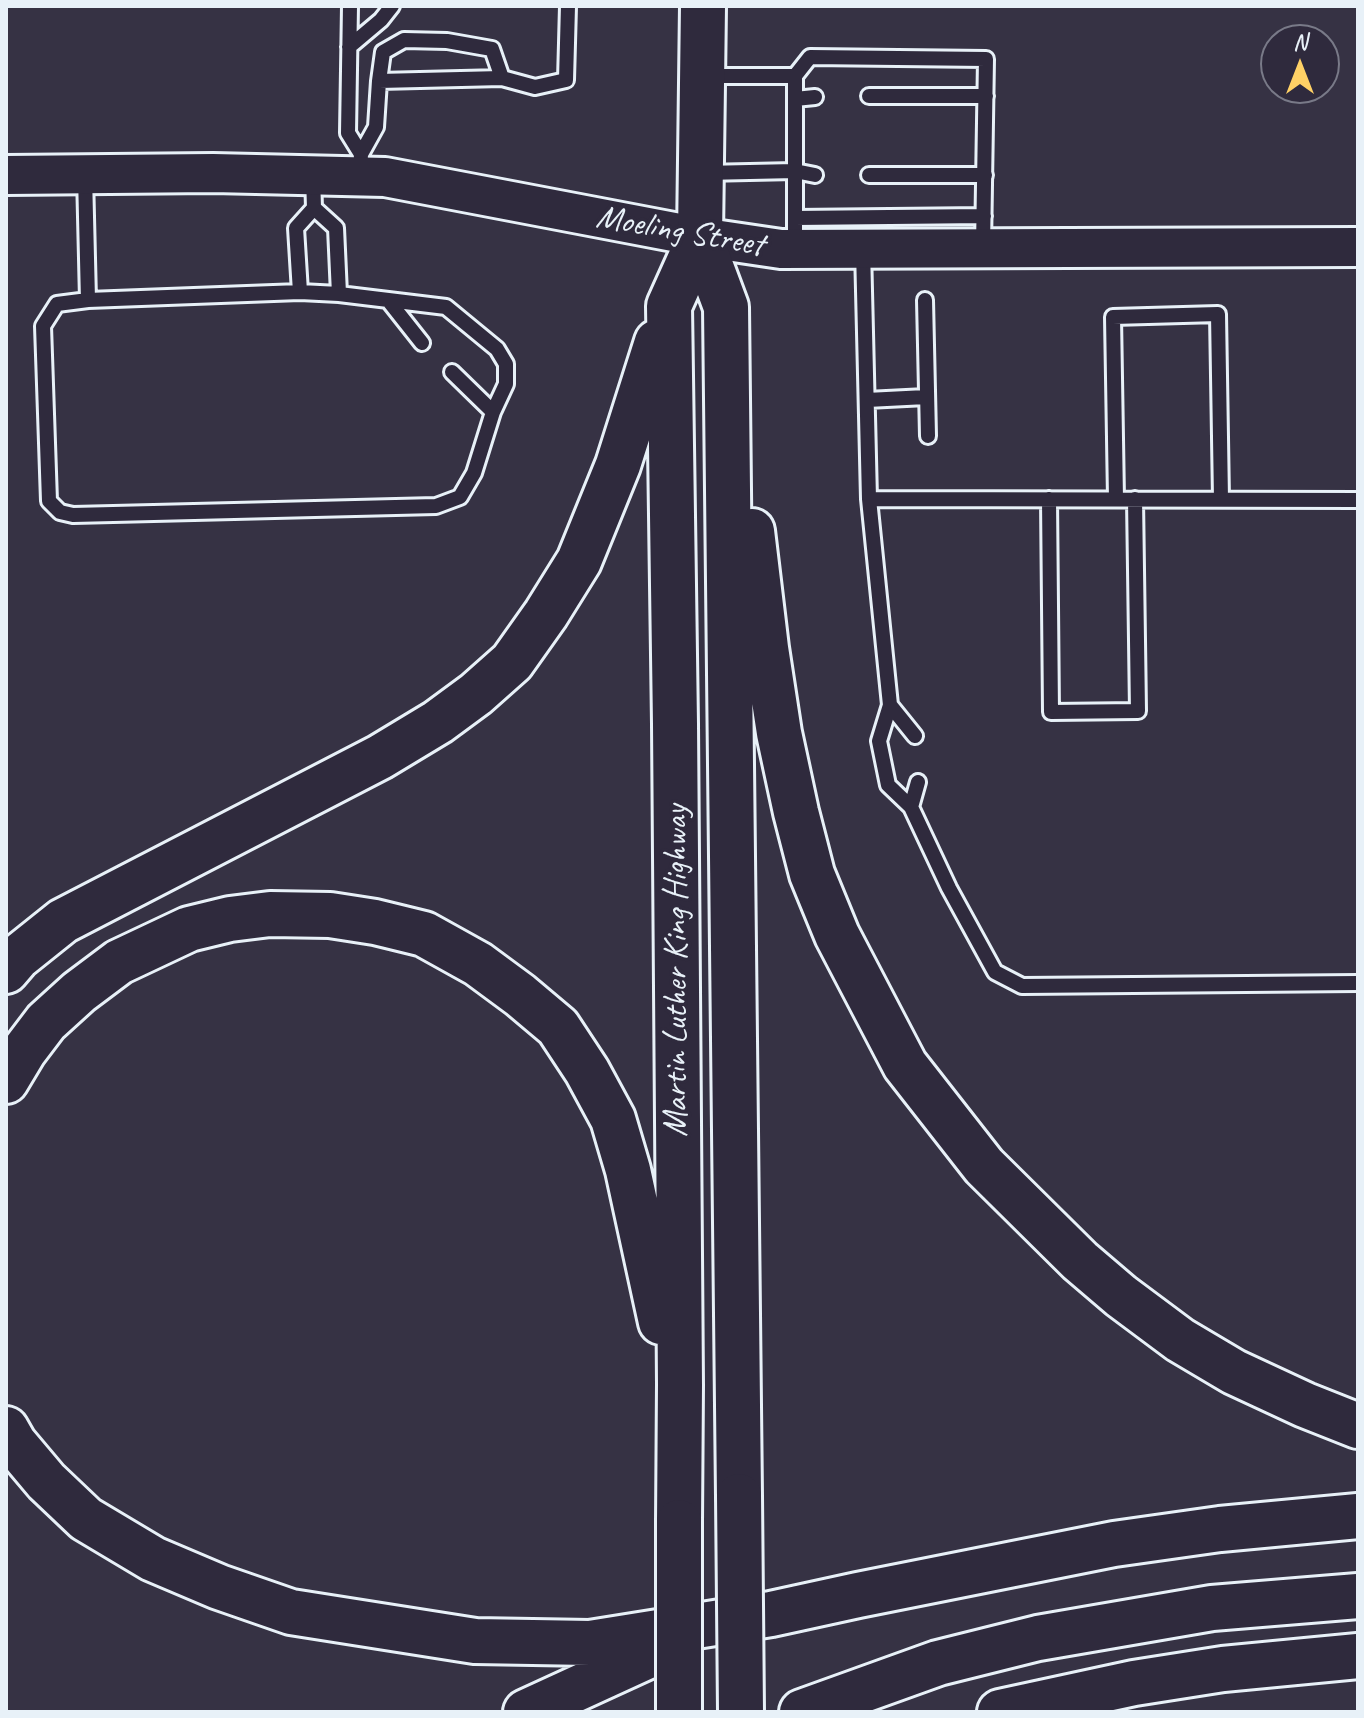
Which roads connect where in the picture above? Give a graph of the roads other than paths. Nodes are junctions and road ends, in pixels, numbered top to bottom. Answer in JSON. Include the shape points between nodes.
{"nodes":[{"id":1,"x":350,"y":6,"type":"edge"},
{"id":2,"x":392,"y":6,"type":"edge"},
{"id":3,"x":568,"y":6,"type":"edge"},
{"id":4,"x":703,"y":6,"type":"edge"},
{"id":5,"x":349,"y":47,"type":"junction"},
{"id":6,"x":702,"y":76,"type":"junction"},
{"id":7,"x":795,"y":76,"type":"junction"},
{"id":8,"x":502,"y":78,"type":"junction"},
{"id":9,"x":379,"y":81,"type":"junction"},
{"id":10,"x":869,"y":96,"type":"dead end"},
{"id":11,"x":986,"y":96,"type":"junction"},
{"id":12,"x":815,"y":97,"type":"dead end"},
{"id":13,"x":795,"y":99,"type":"junction"},
{"id":14,"x":361,"y":165,"type":"junction"},
{"id":15,"x":795,"y":171,"type":"junction"},
{"id":16,"x":701,"y":173,"type":"junction"},
{"id":17,"x":85,"y":174,"type":"junction"},
{"id":18,"x":6,"y":175,"type":"edge"},
{"id":19,"x":815,"y":175,"type":"dead end"},
{"id":20,"x":869,"y":175,"type":"dead end"},
{"id":21,"x":985,"y":175,"type":"junction"},
{"id":22,"x":314,"y":191,"type":"junction"},
{"id":23,"x":984,"y":232,"type":"junction"},
{"id":24,"x":795,"y":233,"type":"junction"},
{"id":25,"x":700,"y":237,"type":"junction"},
{"id":26,"x":1358,"y":247,"type":"edge"},
{"id":27,"x":863,"y":249,"type":"junction"},
{"id":28,"x":300,"y":292,"type":"junction"},
{"id":29,"x":339,"y":294,"type":"junction"},
{"id":30,"x":88,"y":300,"type":"junction"},
{"id":31,"x":388,"y":300,"type":"junction"},
{"id":32,"x":925,"y":300,"type":"dead end"},
{"id":33,"x":669,"y":306,"type":"junction"},
{"id":34,"x":726,"y":307,"type":"junction"},
{"id":35,"x":422,"y":343,"type":"dead end"},
{"id":36,"x":452,"y":372,"type":"dead end"},
{"id":37,"x":926,"y":397,"type":"junction"},
{"id":38,"x":867,"y":400,"type":"junction"},
{"id":39,"x":493,"y":412,"type":"junction"},
{"id":40,"x":928,"y":436,"type":"dead end"},
{"id":41,"x":869,"y":499,"type":"junction"},
{"id":42,"x":1049,"y":499,"type":"junction"},
{"id":43,"x":1116,"y":499,"type":"junction"},
{"id":44,"x":1135,"y":499,"type":"junction"},
{"id":45,"x":1221,"y":499,"type":"junction"},
{"id":46,"x":1358,"y":500,"type":"edge"},
{"id":47,"x":890,"y":705,"type":"junction"},
{"id":48,"x":915,"y":736,"type":"dead end"},
{"id":49,"x":918,"y":782,"type":"dead end"},
{"id":50,"x":911,"y":807,"type":"junction"},
{"id":51,"x":6,"y":971,"type":"edge"},
{"id":52,"x":1358,"y":983,"type":"edge"},
{"id":53,"x":6,"y":1081,"type":"edge"},
{"id":54,"x":680,"y":1415,"type":"junction"},
{"id":55,"x":1358,"y":1426,"type":"edge"},
{"id":56,"x":6,"y":1429,"type":"edge"},
{"id":57,"x":1358,"y":1516,"type":"edge"},
{"id":58,"x":1358,"y":1596,"type":"edge"},
{"id":59,"x":771,"y":1614,"type":"junction"},
{"id":60,"x":1358,"y":1656,"type":"edge"},
{"id":61,"x":526,"y":1712,"type":"edge"},
{"id":62,"x":679,"y":1712,"type":"edge"},
{"id":63,"x":741,"y":1712,"type":"edge"},
{"id":64,"x":802,"y":1712,"type":"edge"},
{"id":65,"x":1000,"y":1712,"type":"edge"}],
"edges":[{"from":1,"to":5,"type":"lane"},
{"from":2,"to":5,"type":"lane"},
{"from":3,"to":8,"type":"lane","via":[[566,80],[535,87]]},
{"from":4,"to":6,"type":"highway","name":"Martin Luther King Highway"},
{"from":5,"to":14,"type":"lane","via":[[348,133]]},
{"from":6,"to":7,"type":"lane"},
{"from":6,"to":16,"type":"highway","name":"Martin Luther King Highway"},
{"from":7,"to":11,"type":"lane","via":[[810,57],[986,59]]},
{"from":7,"to":13,"type":"lane"},
{"from":8,"to":9,"type":"lane"},
{"from":8,"to":9,"type":"lane","via":[[492,49],[404,40],[383,52]]},
{"from":9,"to":14,"type":"lane","via":[[376,127]]},
{"from":10,"to":11,"type":"lane"},
{"from":11,"to":21,"type":"lane"},
{"from":12,"to":13,"type":"lane"},
{"from":13,"to":15,"type":"lane"},
{"from":14,"to":22,"type":"street","name":"Moeling Street"},
{"from":14,"to":25,"type":"street","name":"Moeling Street","via":[[385,177]]},
{"from":15,"to":16,"type":"lane"},
{"from":15,"to":19,"type":"lane"},
{"from":15,"to":24,"type":"lane"},
{"from":16,"to":25,"type":"highway","name":"Martin Luther King Highway"},
{"from":17,"to":18,"type":"street","name":"Moeling Street"},
{"from":17,"to":22,"type":"street","name":"Moeling Street","via":[[213,173]]},
{"from":17,"to":30,"type":"lane"},
{"from":20,"to":21,"type":"lane"},
{"from":21,"to":23,"type":"lane"},
{"from":22,"to":28,"type":"lane","via":[[296,228]]},
{"from":22,"to":29,"type":"lane","via":[[336,228]]},
{"from":23,"to":24,"type":"lane"},
{"from":23,"to":26,"type":"street","name":"Moeling Street"},
{"from":23,"to":27,"type":"street","name":"Moeling Street"},
{"from":24,"to":25,"type":"street","name":"Moeling Street","via":[[781,249]]},
{"from":24,"to":27,"type":"street","name":"Moeling Street"},
{"from":25,"to":33,"type":"highway","name":"Martin Luther King Highway"},
{"from":25,"to":34,"type":"highway","name":"Martin Luther King Highway"},
{"from":27,"to":38,"type":"lane"},
{"from":28,"to":29,"type":"lane"},
{"from":28,"to":30,"type":"lane"},
{"from":29,"to":31,"type":"lane"},
{"from":30,"to":39,"type":"lane","via":[[57,304],[43,326],[49,501],[60,512],[436,506],[460,497],[474,473]]},
{"from":31,"to":35,"type":"lane"},
{"from":31,"to":39,"type":"lane","via":[[446,307],[497,349],[506,364],[506,384]]},
{"from":32,"to":37,"type":"lane"},
{"from":33,"to":51,"type":"highway","via":[[618,465],[579,561],[512,662],[438,722],[380,757],[63,921]]},
{"from":33,"to":54,"type":"highway","name":"Martin Luther King Highway"},
{"from":34,"to":55,"type":"highway","via":[[766,648],[796,812],[812,874],[837,935],[905,1065],[984,1166],[1121,1296],[1234,1372]]},
{"from":34,"to":63,"type":"highway","name":"Martin Luther King Highway","bridge":true},
{"from":36,"to":39,"type":"lane"},
{"from":37,"to":38,"type":"lane"},
{"from":37,"to":40,"type":"lane"},
{"from":38,"to":41,"type":"lane"},
{"from":41,"to":42,"type":"lane"},
{"from":41,"to":47,"type":"lane"},
{"from":42,"to":43,"type":"lane"},
{"from":42,"to":44,"type":"lane","via":[[1051,712],[1066,712],[1138,711]]},
{"from":43,"to":44,"type":"lane"},
{"from":43,"to":45,"type":"lane","via":[[1113,317],[1218,314]]},
{"from":44,"to":45,"type":"lane"},
{"from":45,"to":46,"type":"lane"},
{"from":47,"to":48,"type":"lane"},
{"from":47,"to":50,"type":"lane","via":[[879,741],[888,785]]},
{"from":49,"to":50,"type":"lane"},
{"from":50,"to":52,"type":"lane","via":[[995,972],[1022,986]]},
{"from":53,"to":54,"type":"highway","via":[[46,1022],[79,992],[119,962],[189,929],[270,914],[330,915],[424,934],[478,964],[558,1027],[613,1119]]},
{"from":54,"to":62,"type":"highway","name":"Martin Luther King Highway","bridge":true},
{"from":56,"to":59,"type":"highway","via":[[86,1519],[153,1559],[291,1612],[475,1641],[590,1643]]},
{"from":57,"to":59,"type":"highway","via":[[1114,1544]]},
{"from":58,"to":64,"type":"highway","via":[[1212,1608],[1038,1638],[938,1663]]},
{"from":59,"to":61,"type":"highway","via":[[648,1656]]},
{"from":60,"to":65,"type":"highway","via":[[1223,1669]]}]}
